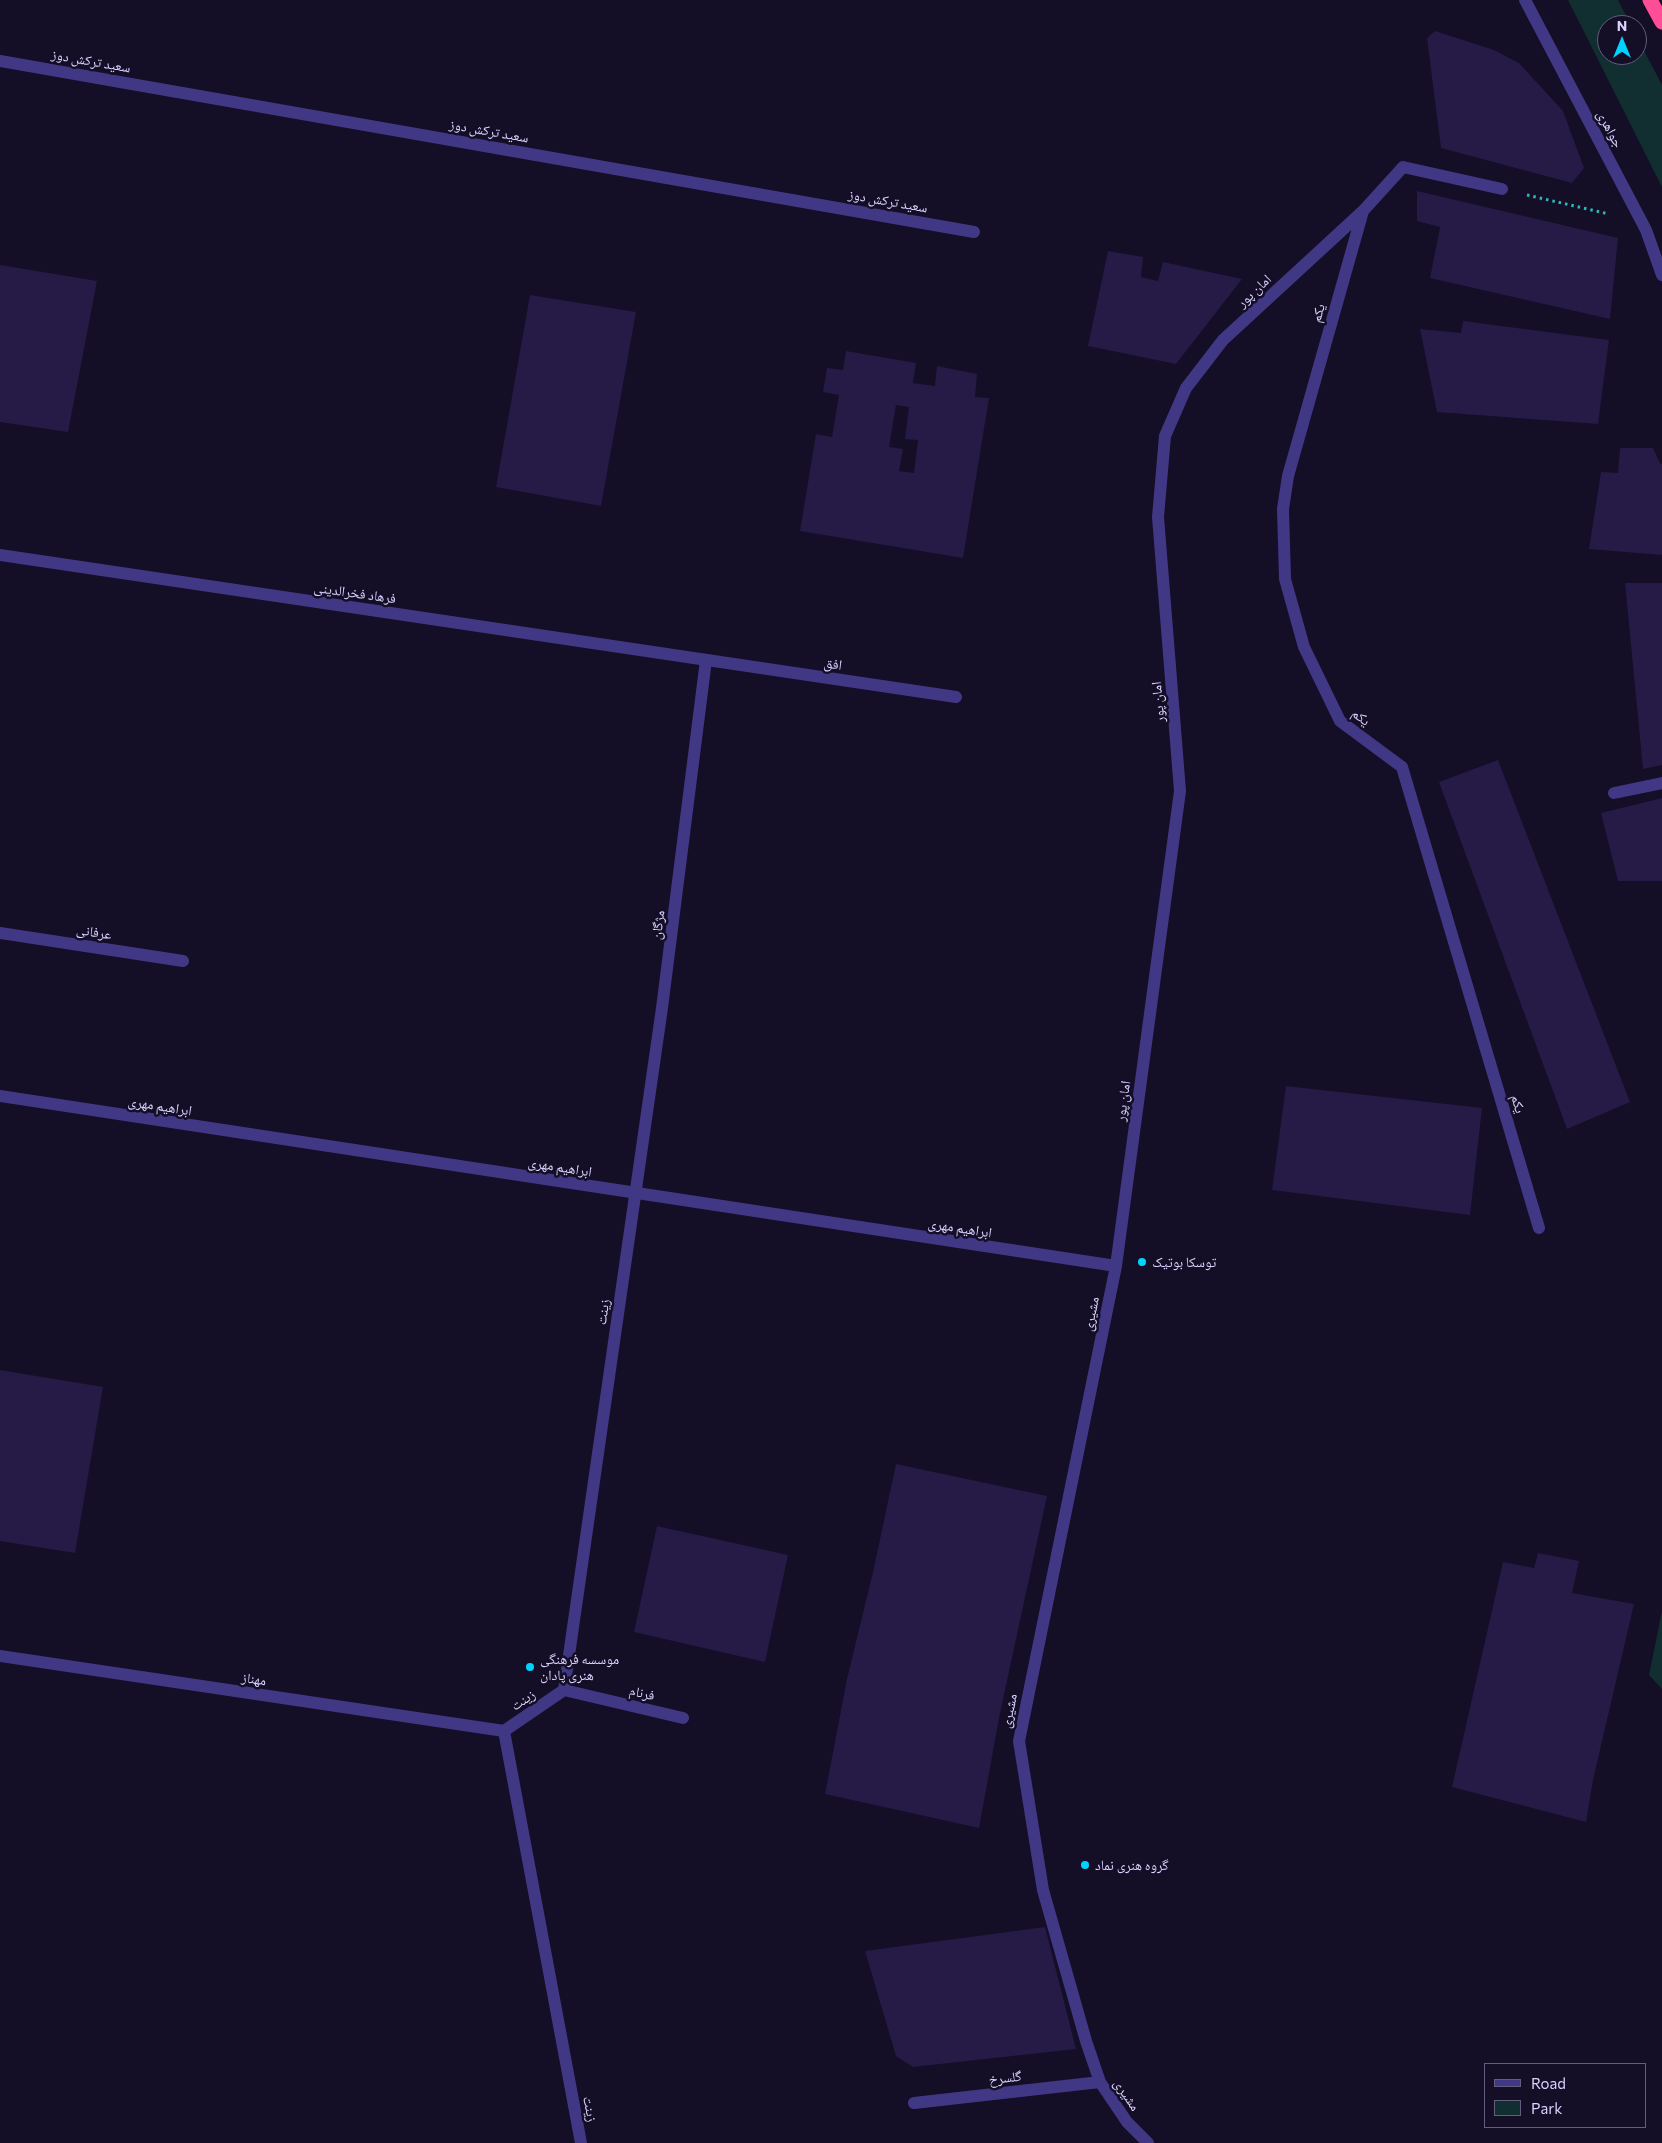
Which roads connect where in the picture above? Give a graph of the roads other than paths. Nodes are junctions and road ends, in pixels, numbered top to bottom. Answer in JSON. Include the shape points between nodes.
{"nodes":[{"id":1,"x":1525,"y":0,"type":"edge"},
{"id":2,"x":1650,"y":0,"type":"edge"},
{"id":3,"x":1662,"y":22,"type":"edge"},
{"id":4,"x":0,"y":61,"type":"edge"},
{"id":5,"x":1502,"y":189,"type":"road end"},
{"id":6,"x":1363,"y":211,"type":"junction"},
{"id":7,"x":974,"y":232,"type":"dead end"},
{"id":8,"x":1662,"y":275,"type":"edge"},
{"id":9,"x":0,"y":556,"type":"edge"},
{"id":10,"x":706,"y":660,"type":"junction"},
{"id":11,"x":956,"y":697,"type":"dead end"},
{"id":12,"x":1662,"y":783,"type":"edge"},
{"id":13,"x":1614,"y":793,"type":"dead end"},
{"id":14,"x":0,"y":933,"type":"edge"},
{"id":15,"x":183,"y":961,"type":"dead end"},
{"id":16,"x":0,"y":1096,"type":"edge"},
{"id":17,"x":635,"y":1193,"type":"junction"},
{"id":18,"x":1538,"y":1228,"type":"dead end"},
{"id":19,"x":1116,"y":1266,"type":"junction"},
{"id":20,"x":0,"y":1656,"type":"edge"},
{"id":21,"x":564,"y":1690,"type":"junction"},
{"id":22,"x":683,"y":1718,"type":"dead end"},
{"id":23,"x":504,"y":1731,"type":"junction"},
{"id":24,"x":1100,"y":2082,"type":"junction"},
{"id":25,"x":914,"y":2104,"type":"dead end"},
{"id":26,"x":581,"y":2143,"type":"edge"},
{"id":27,"x":1148,"y":2143,"type":"edge"}],
"edges":[{"from":1,"to":8,"type":"street","name":"جواهری","via":[[1642,221]]},
{"from":2,"to":3,"type":"highway"},
{"from":4,"to":7,"type":"street","name":"سعید ترکش دوز"},
{"from":5,"to":6,"type":"street","name":"امان پور","via":[[1404,167]]},
{"from":6,"to":18,"type":"street","name":"یکم","via":[[1288,476],[1283,509],[1285,579],[1304,647],[1340,721],[1402,767]]},
{"from":6,"to":19,"type":"street","name":"امان پور","via":[[1223,340],[1186,388],[1165,436],[1158,517],[1180,790]]},
{"from":9,"to":10,"type":"street","name":"فرهاد فخرالدینی"},
{"from":10,"to":11,"type":"street","name":"افق"},
{"from":10,"to":17,"type":"street","name":"مژگان"},
{"from":12,"to":13,"type":"street"},
{"from":14,"to":15,"type":"street","name":"عرفانی"},
{"from":16,"to":17,"type":"street","name":"ابراهیم مهری"},
{"from":17,"to":19,"type":"street","name":"ابراهیم مهری"},
{"from":17,"to":21,"type":"street","name":"زینت"},
{"from":19,"to":24,"type":"street","name":"مشیری","via":[[1019,1740],[1043,1890]]},
{"from":20,"to":23,"type":"street","name":"مهناز"},
{"from":21,"to":22,"type":"street","name":"فرنام"},
{"from":21,"to":23,"type":"street","name":"زینت"},
{"from":23,"to":26,"type":"street","name":"زینت"},
{"from":24,"to":25,"type":"street","name":"گلسرخ"},
{"from":24,"to":27,"type":"street","name":"مشیری","via":[[1127,2122]]}]}
